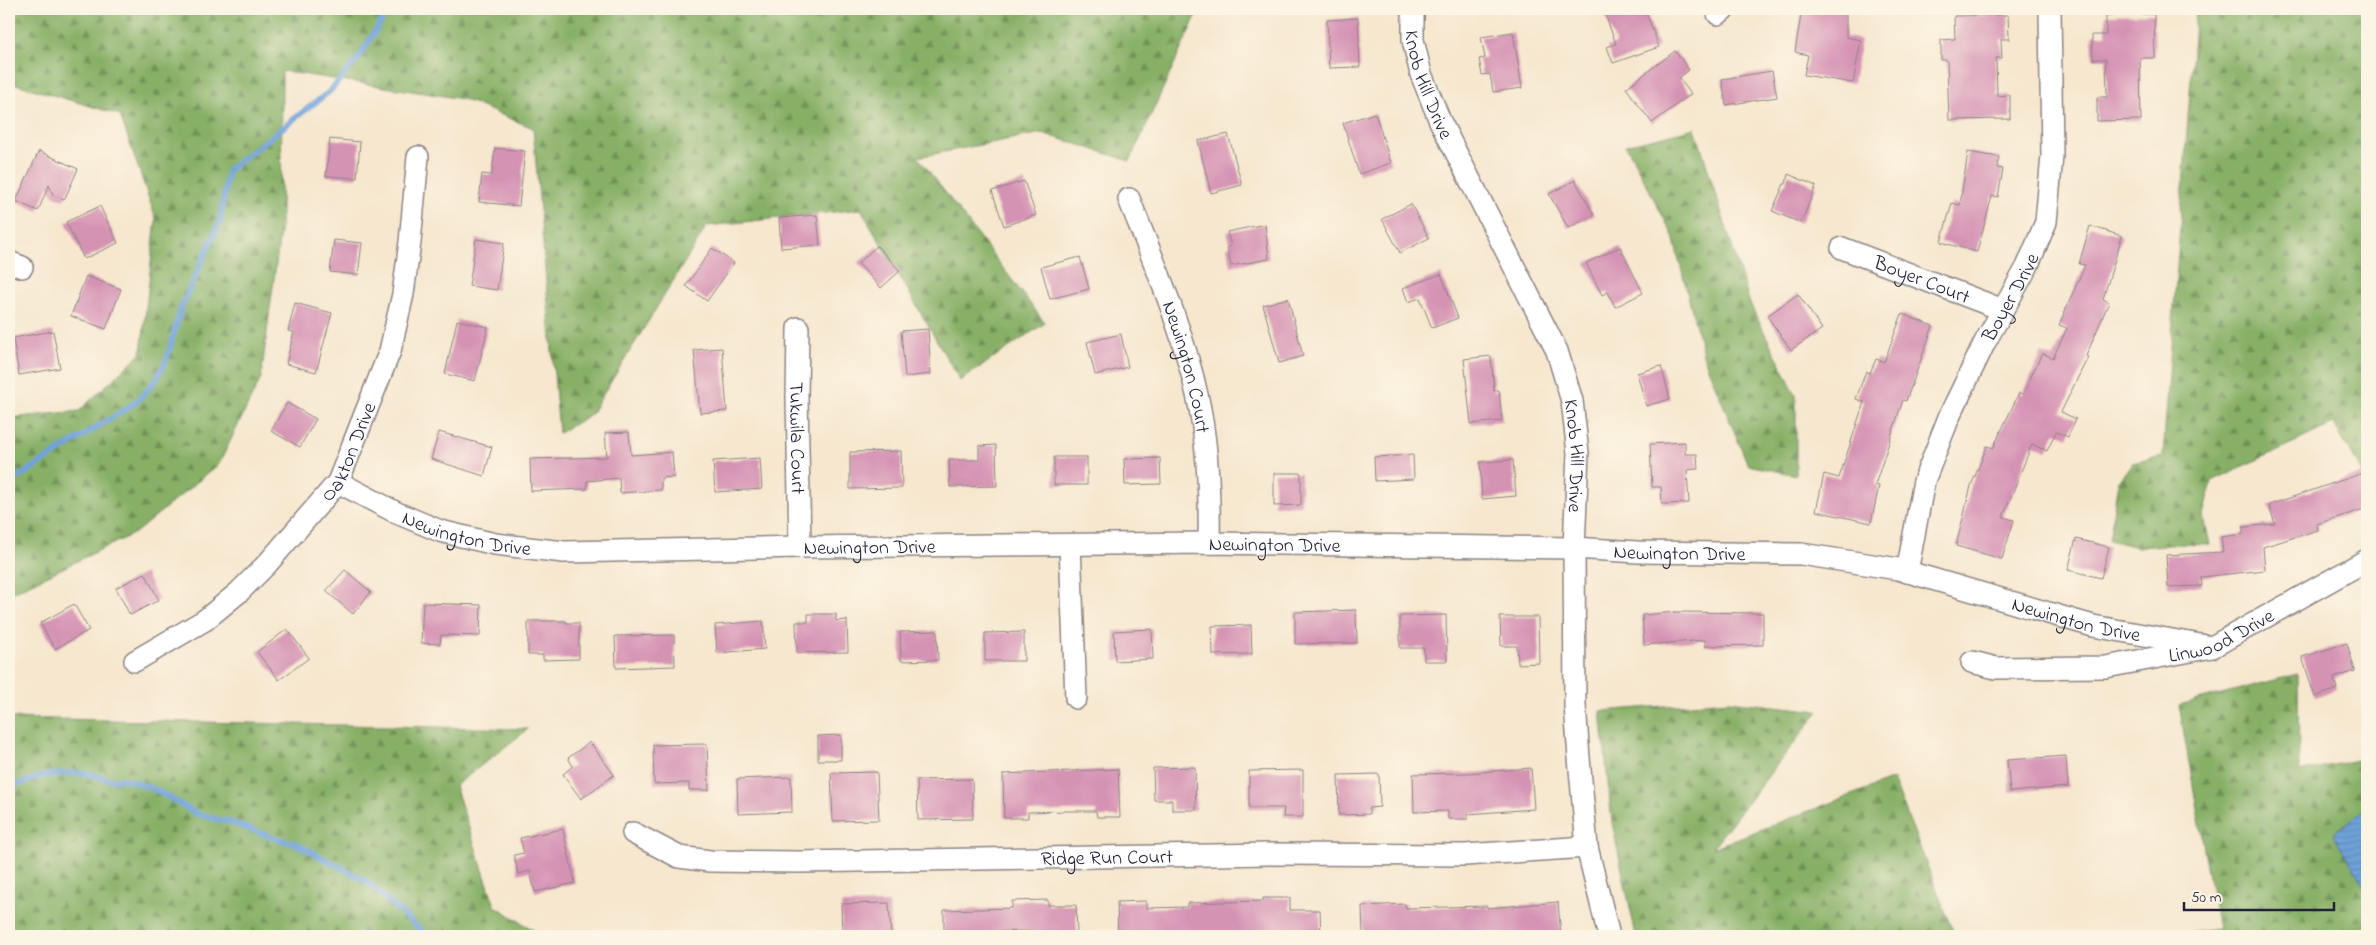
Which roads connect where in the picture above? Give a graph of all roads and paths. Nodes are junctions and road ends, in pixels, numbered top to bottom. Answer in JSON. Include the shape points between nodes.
{"nodes":[{"id":1,"x":1413,"y":9,"type":"edge"},
{"id":2,"x":2050,"y":9,"type":"edge"},
{"id":3,"x":418,"y":157,"type":"dead end"},
{"id":4,"x":1129,"y":198,"type":"dead end"},
{"id":5,"x":1842,"y":248,"type":"dead end"},
{"id":6,"x":2004,"y":310,"type":"junction"},
{"id":7,"x":798,"y":328,"type":"dead end"},
{"id":8,"x":338,"y":482,"type":"junction"},
{"id":9,"x":1209,"y":543,"type":"junction"},
{"id":10,"x":1070,"y":545,"type":"junction"},
{"id":11,"x":800,"y":546,"type":"junction"},
{"id":12,"x":1574,"y":548,"type":"junction"},
{"id":13,"x":2367,"y":560,"type":"edge"},
{"id":14,"x":1907,"y":572,"type":"junction"},
{"id":15,"x":2212,"y":647,"type":"junction"},
{"id":16,"x":135,"y":661,"type":"dead end"},
{"id":17,"x":1972,"y":662,"type":"dead end"},
{"id":18,"x":1076,"y":698,"type":"dead end"},
{"id":19,"x":633,"y":834,"type":"dead end"},
{"id":20,"x":1587,"y":847,"type":"junction"},
{"id":21,"x":1609,"y":936,"type":"edge"}],
"edges":[{"from":1,"to":12,"type":"street","name":"Knob Hill Drive","via":[[1413,40],[1421,74],[1440,121],[1560,359],[1572,401],[1578,453]]},
{"from":2,"to":6,"type":"street","name":"Boyer Drive","via":[[2052,156],[2046,222],[2028,267]]},
{"from":3,"to":8,"type":"street","name":"Oakton Drive","via":[[406,268],[390,350]]},
{"from":4,"to":9,"type":"street","name":"Newington Court","via":[[1170,299],[1198,400],[1210,491]]},
{"from":5,"to":6,"type":"street","name":"Boyer Court"},
{"from":6,"to":14,"type":"street","name":"Boyer Drive","via":[[1949,417],[1924,481]]},
{"from":7,"to":11,"type":"street","name":"Tukwila Court"},
{"from":8,"to":11,"type":"street","name":"Newington Drive","via":[[440,531],[495,544],[564,552]]},
{"from":8,"to":16,"type":"street","name":"Oakton Drive","via":[[239,592],[205,620]]},
{"from":9,"to":10,"type":"street","name":"Newington Drive"},
{"from":9,"to":12,"type":"street","name":"Newington Drive"},
{"from":10,"to":11,"type":"street","name":"Newington Drive"},
{"from":10,"to":18,"type":"street"},
{"from":12,"to":14,"type":"street","name":"Newington Drive","via":[[1802,554]]},
{"from":12,"to":20,"type":"street","name":"Knob Hill Drive","via":[[1575,705]]},
{"from":13,"to":15,"type":"street","name":"Linwood Drive"},
{"from":14,"to":15,"type":"street","name":"Newington Drive","via":[[2093,626]]},
{"from":15,"to":17,"type":"street","name":"Linwood Drive","via":[[2106,667],[1996,668]]},
{"from":19,"to":20,"type":"street","name":"Ridge Run Court","via":[[679,857],[710,861],[1270,854],[1464,855]]},
{"from":20,"to":21,"type":"street","name":"Knob Hill Drive"}]}
